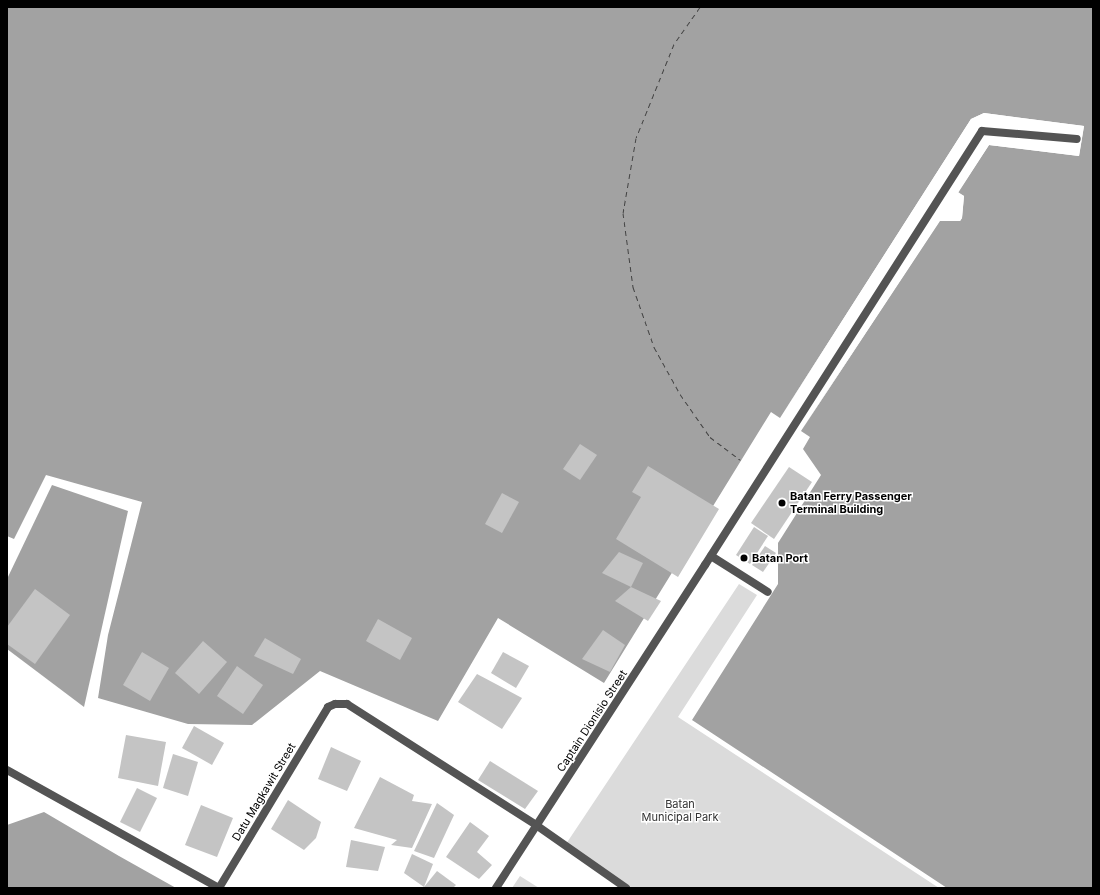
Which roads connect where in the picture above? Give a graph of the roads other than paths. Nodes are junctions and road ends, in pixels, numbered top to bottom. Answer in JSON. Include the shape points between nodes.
{"nodes":[{"id":1,"x":1077,"y":139,"type":"dead end"},
{"id":2,"x":711,"y":556,"type":"junction"},
{"id":3,"x":768,"y":592,"type":"dead end"},
{"id":4,"x":7,"y":770,"type":"edge"},
{"id":5,"x":536,"y":825,"type":"junction"},
{"id":6,"x":219,"y":888,"type":"edge"},
{"id":7,"x":496,"y":888,"type":"edge"},
{"id":8,"x":626,"y":888,"type":"edge"}],
"edges":[{"from":1,"to":2,"type":"street","name":"Captain Dionisio Street","via":[[982,132]]},
{"from":2,"to":3,"type":"street"},
{"from":2,"to":5,"type":"street","name":"Captain Dionisio Street","via":[[587,751]]},
{"from":4,"to":6,"type":"street"},
{"from":5,"to":6,"type":"street","name":"Datu Magkawit Street","via":[[347,704],[328,707]]},
{"from":5,"to":7,"type":"street","name":"Captain Dionisio Street"},
{"from":5,"to":8,"type":"street"}]}
